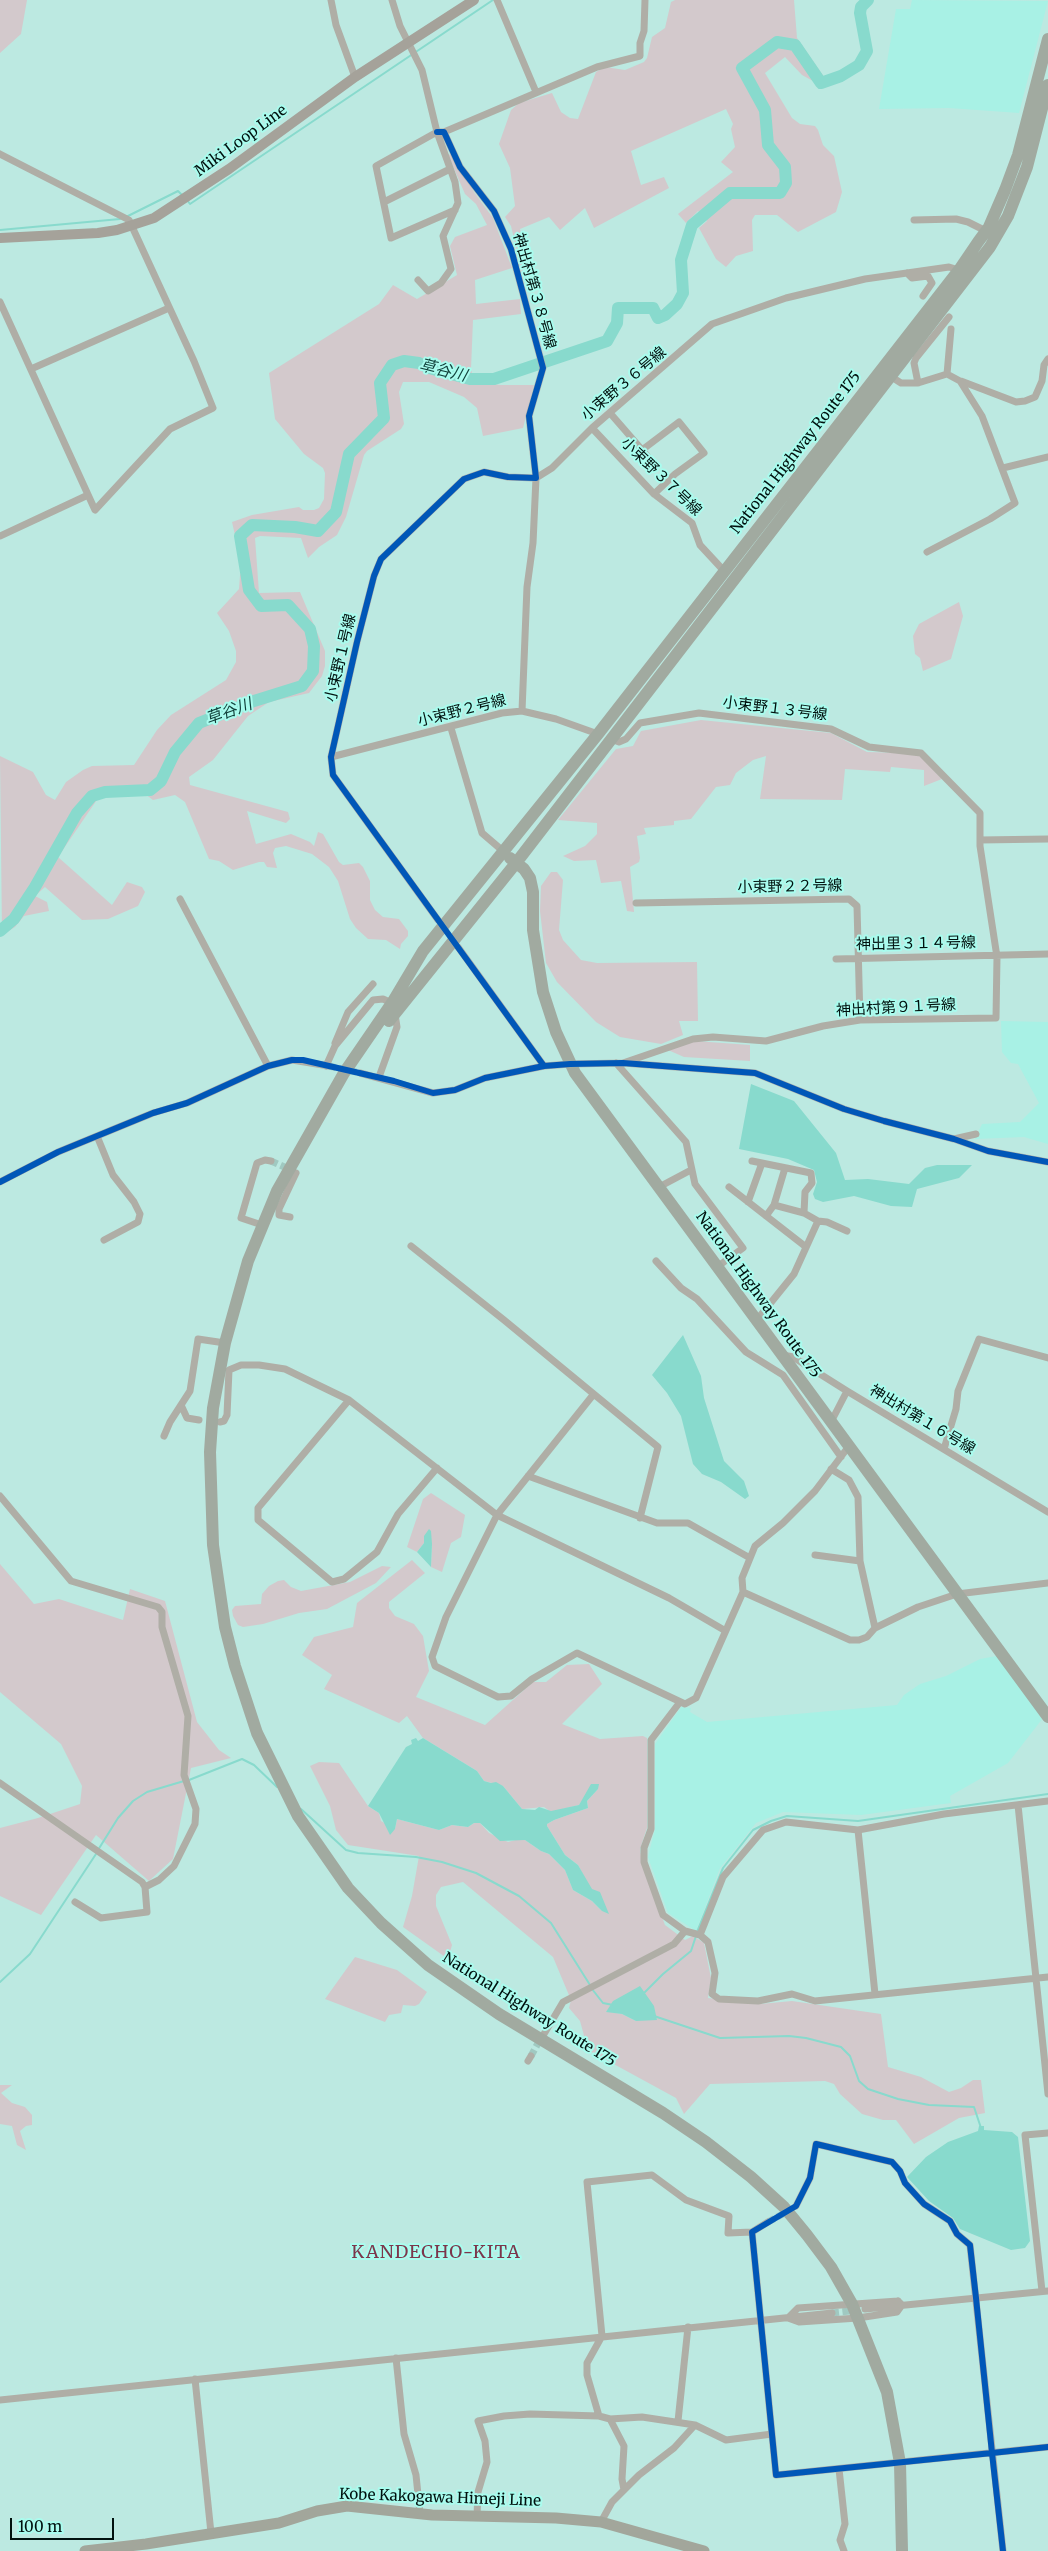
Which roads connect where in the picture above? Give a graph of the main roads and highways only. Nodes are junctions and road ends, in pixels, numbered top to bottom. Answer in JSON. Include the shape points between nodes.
{"nodes":[{"id":1,"x":474,"y":0,"type":"edge"},
{"id":2,"x":1048,"y":39,"type":"edge"},
{"id":3,"x":1045,"y":66,"type":"edge"},
{"id":4,"x":1048,"y":85,"type":"edge"},
{"id":5,"x":0,"y":238,"type":"edge"},
{"id":6,"x":887,"y":373,"type":"junction"},
{"id":7,"x":502,"y":851,"type":"junction"},
{"id":8,"x":516,"y":863,"type":"junction"},
{"id":9,"x":393,"y":1008,"type":"junction"},
{"id":10,"x":1048,"y":1717,"type":"edge"},
{"id":11,"x":677,"y":2547,"type":"edge"},
{"id":12,"x":85,"y":2551,"type":"edge"},
{"id":13,"x":704,"y":2551,"type":"edge"},
{"id":14,"x":902,"y":2551,"type":"edge"}],
"edges":[{"from":1,"to":5,"type":"main road","name":"Miki Loop Line","via":[[355,77],[180,204],[154,218],[98,233]]},
{"from":2,"to":3,"type":"highway","name":"National Highway Route 175"},
{"from":3,"to":6,"type":"highway","name":"National Highway Route 175","via":[[1018,155],[986,231]]},
{"from":4,"to":6,"type":"highway","name":"National Highway Route 175","via":[[1027,167],[999,234]]},
{"from":6,"to":7,"type":"highway","name":"National Highway Route 175"},
{"from":6,"to":8,"type":"highway","name":"National Highway Route 175"},
{"from":7,"to":8,"type":"highway","name":"National Highway Route 175"},
{"from":7,"to":9,"type":"highway","name":"National Highway Route 175","via":[[423,951]]},
{"from":8,"to":9,"type":"highway","name":"National Highway Route 175","via":[[437,964]]},
{"from":8,"to":10,"type":"highway","name":"National Highway Route 175","via":[[530,878],[533,930],[542,985],[556,1032],[570,1064],[831,1422],[845,1451]]},
{"from":9,"to":14,"type":"highway","name":"National Highway Route 175","via":[[349,1079],[325,1107],[295,1156],[262,1225],[225,1343],[224,1368],[213,1408],[210,1484],[213,1545],[225,1628],[237,1674],[257,1733],[284,1790],[318,1848],[348,1888],[381,1923],[428,1965],[499,2014],[706,2142],[784,2207],[807,2235],[862,2314],[887,2392],[900,2463]]},
{"from":11,"to":12,"type":"main road","name":"Kobe Kakogawa Himeji Line","via":[[602,2522],[420,2514],[347,2506],[279,2523]]},
{"from":11,"to":13,"type":"main road","name":"Kobe Kakogawa Himeji Line"}]}
